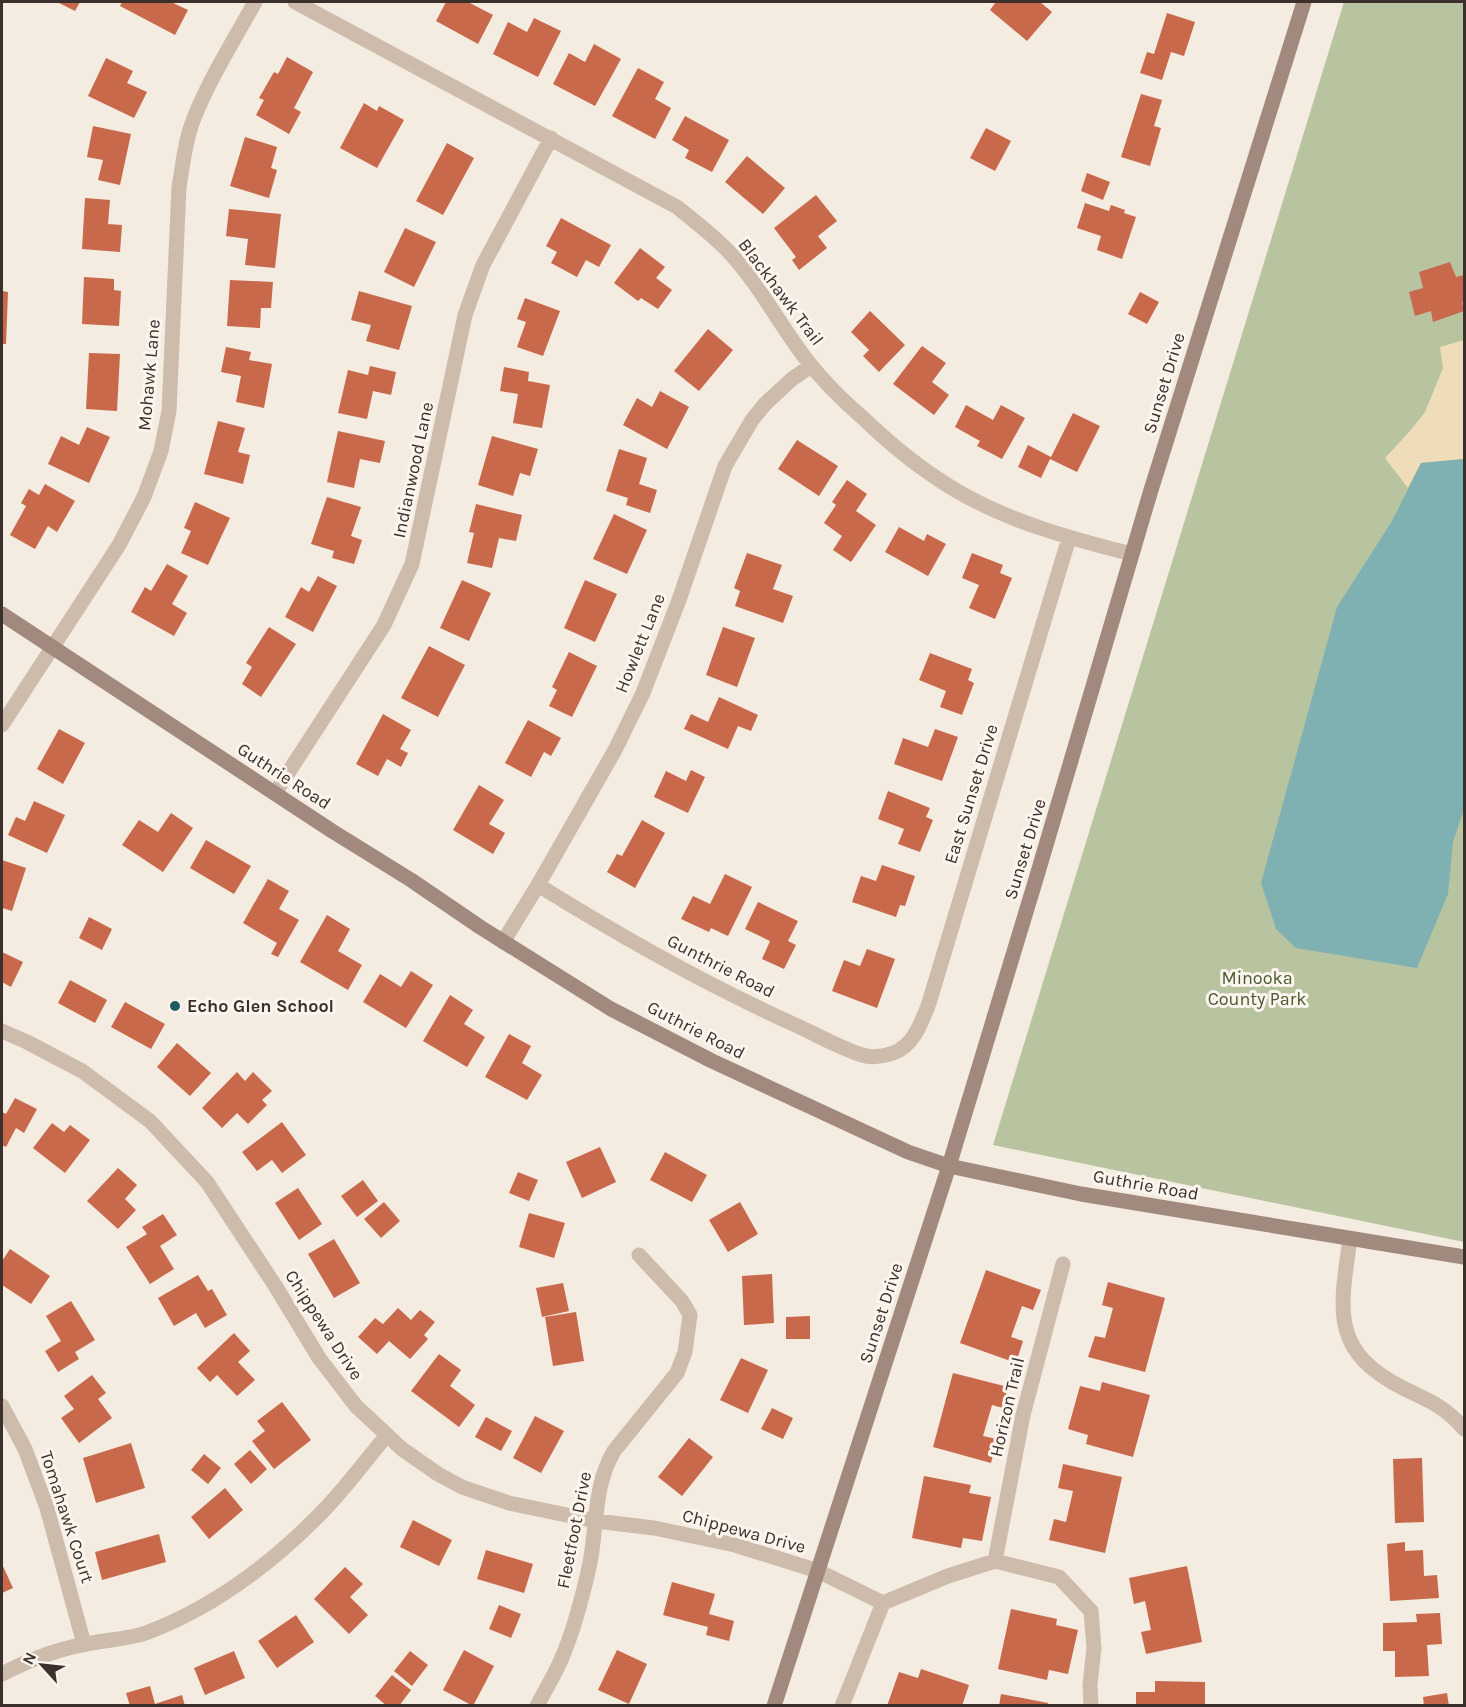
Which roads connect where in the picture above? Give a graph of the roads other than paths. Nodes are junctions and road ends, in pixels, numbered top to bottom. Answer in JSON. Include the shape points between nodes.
{"nodes":[{"id":1,"x":255,"y":2,"type":"edge"},
{"id":2,"x":295,"y":2,"type":"edge"},
{"id":3,"x":1304,"y":2,"type":"edge"},
{"id":4,"x":551,"y":138,"type":"junction"},
{"id":5,"x":811,"y":366,"type":"junction"},
{"id":6,"x":1070,"y":538,"type":"junction"},
{"id":7,"x":1132,"y":554,"type":"junction"},
{"id":8,"x":2,"y":614,"type":"edge"},
{"id":9,"x":52,"y":648,"type":"junction"},
{"id":10,"x":2,"y":725,"type":"edge"},
{"id":11,"x":275,"y":793,"type":"junction"},
{"id":12,"x":538,"y":885,"type":"junction"},
{"id":13,"x":503,"y":942,"type":"junction"},
{"id":14,"x":2,"y":1031,"type":"edge"},
{"id":15,"x":895,"y":1053,"type":"joint"},
{"id":16,"x":949,"y":1166,"type":"junction"},
{"id":17,"x":1350,"y":1239,"type":"junction"},
{"id":18,"x":639,"y":1255,"type":"dead end"},
{"id":19,"x":1464,"y":1257,"type":"edge"},
{"id":20,"x":1063,"y":1264,"type":"dead end"},
{"id":21,"x":2,"y":1406,"type":"edge"},
{"id":22,"x":1464,"y":1429,"type":"edge"},
{"id":23,"x":387,"y":1436,"type":"junction"},
{"id":24,"x":596,"y":1521,"type":"junction"},
{"id":25,"x":995,"y":1561,"type":"junction"},
{"id":26,"x":818,"y":1571,"type":"junction"},
{"id":27,"x":883,"y":1603,"type":"junction"},
{"id":28,"x":84,"y":1644,"type":"junction"},
{"id":29,"x":2,"y":1674,"type":"edge"},
{"id":30,"x":537,"y":1706,"type":"edge"},
{"id":31,"x":774,"y":1706,"type":"edge"},
{"id":32,"x":843,"y":1706,"type":"edge"},
{"id":33,"x":1091,"y":1706,"type":"edge"}],
"edges":[{"from":1,"to":9,"type":"street","name":"Mohawk Lane","via":[[193,119],[185,153],[179,187],[169,411],[161,451],[144,497],[119,545]]},
{"from":2,"to":4,"type":"street","name":"Blackhawk Trail"},
{"from":3,"to":7,"type":"street","name":"Sunset Drive"},
{"from":4,"to":5,"type":"street","name":"Blackhawk Trail","via":[[676,207],[701,226],[749,276]]},
{"from":4,"to":11,"type":"street","name":"Indianwood Lane","via":[[483,265],[465,315],[412,564],[384,625]]},
{"from":5,"to":6,"type":"street","name":"Blackhawk Trail","via":[[875,430],[957,491]]},
{"from":5,"to":12,"type":"street","name":"Howlett Lane","via":[[765,404],[724,466],[643,693]]},
{"from":6,"to":7,"type":"street","name":"Blackhawk Trail"},
{"from":6,"to":15,"type":"street","name":"East Sunset Drive","via":[[929,1003],[918,1029]]},
{"from":7,"to":16,"type":"street","name":"Sunset Drive"},
{"from":8,"to":9,"type":"street","name":"Guthrie Road"},
{"from":9,"to":10,"type":"street","name":"Mohawk Lane"},
{"from":9,"to":11,"type":"street","name":"Guthrie Road"},
{"from":11,"to":13,"type":"street","name":"Guthrie Road"},
{"from":12,"to":13,"type":"street","name":"Howlett Lane"},
{"from":12,"to":15,"type":"street","name":"Gunthrie Road","via":[[658,957],[777,1017],[861,1054]]},
{"from":13,"to":16,"type":"street","name":"Guthrie Road","via":[[610,1009],[712,1061],[908,1152]]},
{"from":14,"to":23,"type":"street","name":"Chippewa Drive","via":[[82,1071],[150,1121],[189,1161],[207,1182],[319,1358],[356,1406]]},
{"from":16,"to":17,"type":"street","name":"Guthrie Road","via":[[1081,1194]]},
{"from":16,"to":26,"type":"street","name":"Sunset Drive"},
{"from":17,"to":19,"type":"street","name":"Guthrie Road"},
{"from":17,"to":22,"type":"street","via":[[1342,1296],[1348,1339],[1355,1352],[1380,1376],[1437,1404]]},
{"from":18,"to":24,"type":"street","name":"Fleetfoot Drive","via":[[690,1315],[685,1352],[677,1373],[608,1462]]},
{"from":20,"to":25,"type":"street","name":"Horizon Trail","via":[[1023,1415]]},
{"from":21,"to":28,"type":"street","name":"Tomahawk Court","via":[[25,1449],[47,1508]]},
{"from":23,"to":24,"type":"street","name":"Chippewa Drive","via":[[462,1487],[509,1503]]},
{"from":23,"to":28,"type":"street","via":[[326,1509],[243,1582],[192,1613],[143,1634]]},
{"from":24,"to":26,"type":"street","name":"Chippewa Drive","via":[[735,1545]]},
{"from":24,"to":30,"type":"street","name":"Fleetfoot Drive","via":[[584,1592],[561,1659]]},
{"from":25,"to":27,"type":"street"},
{"from":25,"to":33,"type":"street","via":[[1059,1577],[1091,1611]]},
{"from":26,"to":27,"type":"street"},
{"from":26,"to":31,"type":"street","name":"Sunset Drive"},
{"from":27,"to":32,"type":"street"},
{"from":28,"to":29,"type":"street"}]}
